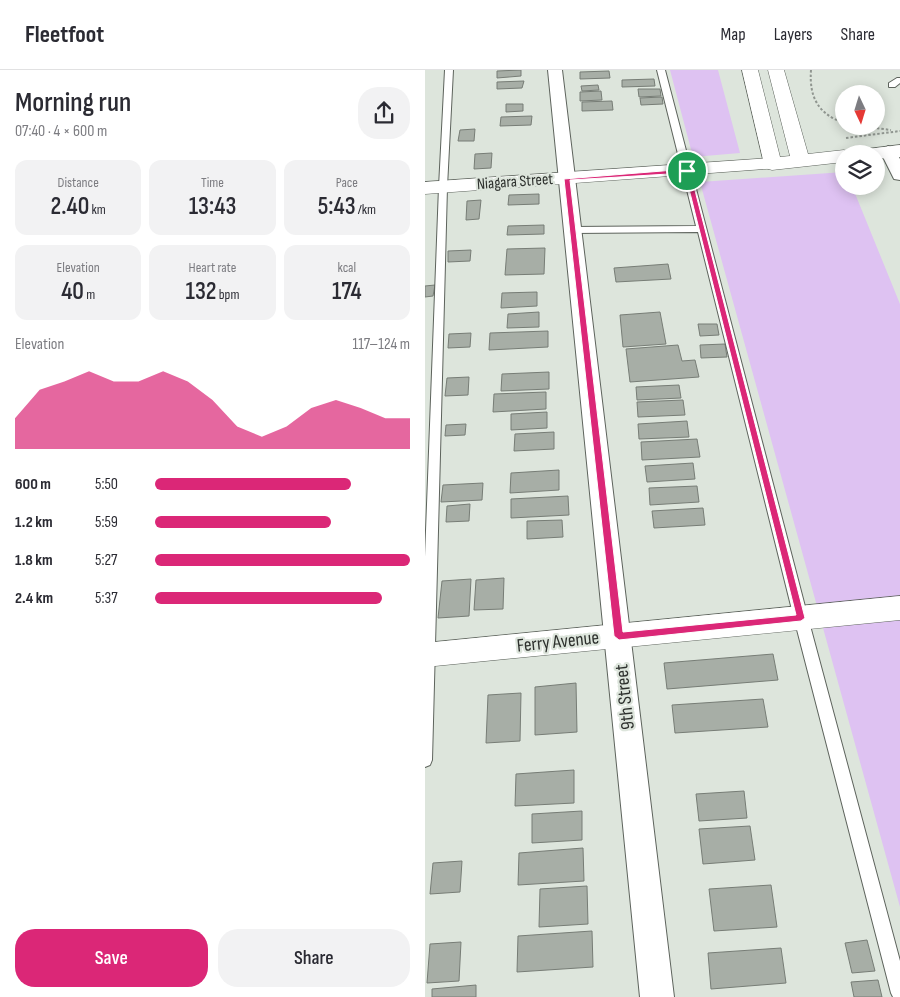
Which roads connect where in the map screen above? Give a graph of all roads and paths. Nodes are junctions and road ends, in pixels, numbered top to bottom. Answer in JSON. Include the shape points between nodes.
{"nodes":[{"id":1,"x":449,"y":70,"type":"edge"},
{"id":2,"x":555,"y":70,"type":"edge"},
{"id":3,"x":661,"y":70,"type":"edge"},
{"id":4,"x":750,"y":70,"type":"edge"},
{"id":5,"x":776,"y":70,"type":"edge"},
{"id":6,"x":811,"y":70,"type":"edge"},
{"id":7,"x":900,"y":80,"type":"edge"},
{"id":8,"x":892,"y":85,"type":"dead end"},
{"id":9,"x":835,"y":120,"type":"edge"},
{"id":10,"x":885,"y":129,"type":"edge"},
{"id":11,"x":900,"y":131,"type":"edge"},
{"id":12,"x":852,"y":145,"type":"edge"},
{"id":13,"x":835,"y":150,"type":"edge"},
{"id":14,"x":894,"y":151,"type":"edge"},
{"id":15,"x":800,"y":160,"type":"junction"},
{"id":16,"x":771,"y":164,"type":"junction"},
{"id":17,"x":687,"y":171,"type":"junction"},
{"id":18,"x":900,"y":175,"type":"edge"},
{"id":19,"x":567,"y":179,"type":"junction"},
{"id":20,"x":434,"y":187,"type":"edge"},
{"id":21,"x":702,"y":229,"type":"junction"},
{"id":22,"x":573,"y":230,"type":"junction"},
{"id":23,"x":900,"y":608,"type":"edge"},
{"id":24,"x":801,"y":618,"type":"junction"},
{"id":25,"x":619,"y":636,"type":"junction"},
{"id":26,"x":427,"y":655,"type":"edge"},
{"id":27,"x":425,"y":760,"type":"edge"},
{"id":28,"x":900,"y":993,"type":"edge"},
{"id":29,"x":657,"y":997,"type":"edge"}],
"edges":[{"from":1,"to":20,"type":"lane"},
{"from":2,"to":19,"type":"street","name":"9th Street"},
{"from":3,"to":17,"type":"lane"},
{"from":4,"to":16,"type":"main road"},
{"from":5,"to":15,"type":"main road"},
{"from":6,"to":9,"type":"path","via":[[815,106]]},
{"from":7,"to":8,"type":"lane"},
{"from":10,"to":11,"type":"path"},
{"from":11,"to":12,"type":"path"},
{"from":13,"to":15,"type":"main road","name":"Niagara Street"},
{"from":14,"to":18,"type":"street"},
{"from":15,"to":16,"type":"main road","name":"Niagara Street"},
{"from":16,"to":17,"type":"main road","name":"Niagara Street"},
{"from":17,"to":19,"type":"main road","name":"Niagara Street"},
{"from":17,"to":21,"type":"lane"},
{"from":19,"to":20,"type":"main road","name":"Niagara Street"},
{"from":19,"to":22,"type":"street","name":"9th Street"},
{"from":20,"to":26,"type":"lane"},
{"from":21,"to":22,"type":"lane"},
{"from":21,"to":24,"type":"lane"},
{"from":22,"to":25,"type":"street","name":"9th Street"},
{"from":23,"to":24,"type":"main road","name":"Ferry Avenue"},
{"from":24,"to":25,"type":"main road","name":"Ferry Avenue"},
{"from":24,"to":28,"type":"lane"},
{"from":25,"to":26,"type":"main road","name":"Ferry Avenue"},
{"from":25,"to":29,"type":"street","name":"9th Street"},
{"from":26,"to":27,"type":"lane"}]}
